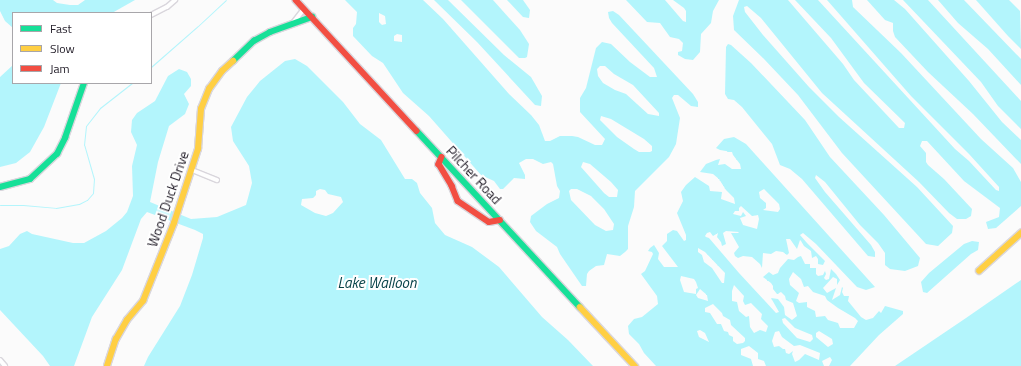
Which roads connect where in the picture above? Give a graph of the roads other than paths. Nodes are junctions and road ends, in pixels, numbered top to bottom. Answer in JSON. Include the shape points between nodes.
{"nodes":[{"id":1,"x":175,"y":0,"type":"edge"},
{"id":2,"x":296,"y":0,"type":"edge"},
{"id":3,"x":304,"y":9,"type":"junction"},
{"id":4,"x":152,"y":14,"type":"edge"},
{"id":5,"x":312,"y":18,"type":"junction"},
{"id":6,"x":293,"y":23,"type":"junction"},
{"id":7,"x":84,"y":84,"type":"edge"},
{"id":8,"x":442,"y":157,"type":"junction"},
{"id":9,"x":192,"y":170,"type":"junction"},
{"id":10,"x":217,"y":180,"type":"dead end"},
{"id":11,"x":0,"y":187,"type":"edge"},
{"id":12,"x":500,"y":220,"type":"junction"},
{"id":13,"x":1021,"y":233,"type":"edge"},
{"id":14,"x":980,"y":271,"type":"dead end"},
{"id":15,"x":0,"y":360,"type":"edge"},
{"id":16,"x":5,"y":366,"type":"edge"},
{"id":17,"x":107,"y":366,"type":"edge"},
{"id":18,"x":635,"y":366,"type":"edge"}],
"edges":[{"from":1,"to":4,"type":"street"},
{"from":2,"to":3,"type":"street","name":"Pilcher Road"},
{"from":3,"to":5,"type":"street","name":"Pilcher Road"},
{"from":3,"to":6,"type":"street"},
{"from":5,"to":6,"type":"street","name":"Wood Duck Drive"},
{"from":5,"to":8,"type":"street","name":"Pilcher Road"},
{"from":6,"to":9,"type":"street","name":"Wood Duck Drive","via":[[254,41],[222,71],[209,89],[201,109],[198,149]]},
{"from":7,"to":11,"type":"street","via":[[58,154],[30,178],[19,184]]},
{"from":8,"to":12,"type":"street","name":"Pilcher Road"},
{"from":8,"to":12,"type":"street","via":[[439,164],[458,201],[488,222]]},
{"from":9,"to":10,"type":"street"},
{"from":9,"to":17,"type":"street","name":"Wood Duck Drive","via":[[146,295],[116,339]]},
{"from":12,"to":18,"type":"street","name":"Pilcher Road"},
{"from":13,"to":14,"type":"street"},
{"from":15,"to":16,"type":"street"}]}
